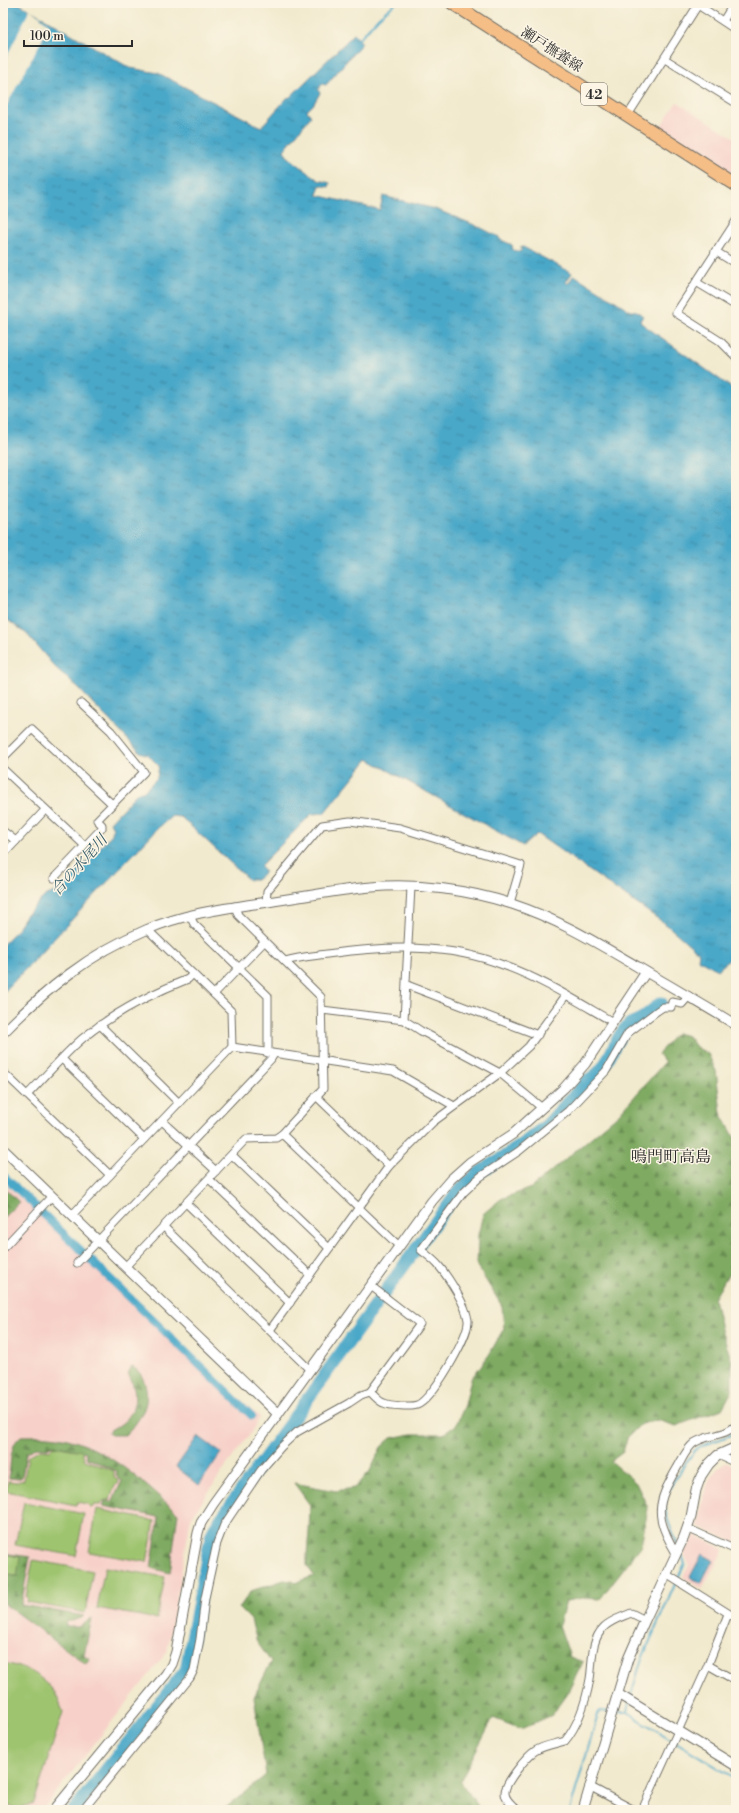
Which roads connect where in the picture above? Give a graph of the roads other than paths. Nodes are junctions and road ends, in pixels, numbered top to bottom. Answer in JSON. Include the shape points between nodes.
{"nodes":[{"id":1,"x":452,"y":3,"type":"edge"},
{"id":2,"x":734,"y":3,"type":"edge"},
{"id":3,"x":696,"y":4,"type":"edge"},
{"id":4,"x":723,"y":21,"type":"junction"},
{"id":5,"x":736,"y":30,"type":"edge"},
{"id":6,"x":665,"y":58,"type":"junction"},
{"id":7,"x":736,"y":103,"type":"edge"},
{"id":8,"x":628,"y":115,"type":"junction"},
{"id":9,"x":736,"y":185,"type":"edge"},
{"id":10,"x":736,"y":221,"type":"edge"},
{"id":11,"x":715,"y":251,"type":"junction"},
{"id":12,"x":736,"y":264,"type":"edge"},
{"id":13,"x":696,"y":282,"type":"junction"},
{"id":14,"x":736,"y":306,"type":"edge"},
{"id":15,"x":736,"y":357,"type":"edge"},
{"id":16,"x":81,"y":703,"type":"dead end"},
{"id":17,"x":3,"y":758,"type":"edge"},
{"id":18,"x":3,"y":769,"type":"edge"},
{"id":19,"x":112,"y":804,"type":"junction"},
{"id":20,"x":45,"y":810,"type":"junction"},
{"id":21,"x":3,"y":831,"type":"edge"},
{"id":22,"x":16,"y":842,"type":"junction"},
{"id":23,"x":84,"y":845,"type":"junction"},
{"id":24,"x":3,"y":855,"type":"edge"},
{"id":25,"x":54,"y":878,"type":"dead end"},
{"id":26,"x":411,"y":887,"type":"junction"},
{"id":27,"x":266,"y":902,"type":"junction"},
{"id":28,"x":510,"y":903,"type":"junction"},
{"id":29,"x":235,"y":906,"type":"junction"},
{"id":30,"x":190,"y":916,"type":"junction"},
{"id":31,"x":147,"y":929,"type":"junction"},
{"id":32,"x":264,"y":942,"type":"junction"},
{"id":33,"x":409,"y":947,"type":"junction"},
{"id":34,"x":285,"y":961,"type":"junction"},
{"id":35,"x":238,"y":968,"type":"junction"},
{"id":36,"x":646,"y":972,"type":"junction"},
{"id":37,"x":193,"y":974,"type":"junction"},
{"id":38,"x":407,"y":985,"type":"junction"},
{"id":39,"x":214,"y":994,"type":"junction"},
{"id":40,"x":566,"y":995,"type":"junction"},
{"id":41,"x":688,"y":996,"type":"junction"},
{"id":42,"x":322,"y":1010,"type":"junction"},
{"id":43,"x":404,"y":1020,"type":"junction"},
{"id":44,"x":613,"y":1022,"type":"junction"},
{"id":45,"x":100,"y":1025,"type":"junction"},
{"id":46,"x":736,"y":1025,"type":"edge"},
{"id":47,"x":3,"y":1033,"type":"edge"},
{"id":48,"x":538,"y":1035,"type":"junction"},
{"id":49,"x":232,"y":1047,"type":"junction"},
{"id":50,"x":271,"y":1053,"type":"junction"},
{"id":51,"x":62,"y":1059,"type":"junction"},
{"id":52,"x":323,"y":1060,"type":"junction"},
{"id":53,"x":3,"y":1072,"type":"edge"},
{"id":54,"x":500,"y":1073,"type":"junction"},
{"id":55,"x":27,"y":1095,"type":"junction"},
{"id":56,"x":316,"y":1096,"type":"junction"},
{"id":57,"x":179,"y":1103,"type":"junction"},
{"id":58,"x":454,"y":1106,"type":"junction"},
{"id":59,"x":542,"y":1108,"type":"junction"},
{"id":60,"x":162,"y":1121,"type":"junction"},
{"id":61,"x":282,"y":1134,"type":"junction"},
{"id":62,"x":144,"y":1139,"type":"junction"},
{"id":63,"x":189,"y":1145,"type":"junction"},
{"id":64,"x":3,"y":1149,"type":"edge"},
{"id":65,"x":232,"y":1155,"type":"junction"},
{"id":66,"x":389,"y":1166,"type":"junction"},
{"id":67,"x":216,"y":1171,"type":"junction"},
{"id":68,"x":110,"y":1175,"type":"junction"},
{"id":69,"x":209,"y":1179,"type":"junction"},
{"id":70,"x":52,"y":1196,"type":"junction"},
{"id":71,"x":186,"y":1203,"type":"junction"},
{"id":72,"x":358,"y":1209,"type":"junction"},
{"id":73,"x":72,"y":1215,"type":"junction"},
{"id":74,"x":164,"y":1227,"type":"junction"},
{"id":75,"x":95,"y":1244,"type":"junction"},
{"id":76,"x":399,"y":1246,"type":"junction"},
{"id":77,"x":3,"y":1248,"type":"edge"},
{"id":78,"x":329,"y":1248,"type":"junction"},
{"id":79,"x":78,"y":1261,"type":"dead end"},
{"id":80,"x":125,"y":1267,"type":"junction"},
{"id":81,"x":310,"y":1275,"type":"junction"},
{"id":82,"x":371,"y":1286,"type":"junction"},
{"id":83,"x":290,"y":1303,"type":"junction"},
{"id":84,"x":270,"y":1330,"type":"junction"},
{"id":85,"x":310,"y":1370,"type":"junction"},
{"id":86,"x":370,"y":1392,"type":"junction"},
{"id":87,"x":278,"y":1414,"type":"junction"},
{"id":88,"x":736,"y":1425,"type":"edge"},
{"id":89,"x":736,"y":1448,"type":"edge"},
{"id":90,"x":718,"y":1455,"type":"junction"},
{"id":91,"x":736,"y":1463,"type":"edge"},
{"id":92,"x":687,"y":1528,"type":"junction"},
{"id":93,"x":736,"y":1550,"type":"edge"},
{"id":94,"x":676,"y":1553,"type":"junction"},
{"id":95,"x":666,"y":1574,"type":"junction"},
{"id":96,"x":728,"y":1614,"type":"junction"},
{"id":97,"x":736,"y":1618,"type":"edge"},
{"id":98,"x":645,"y":1620,"type":"junction"},
{"id":99,"x":708,"y":1665,"type":"junction"},
{"id":100,"x":736,"y":1681,"type":"edge"},
{"id":101,"x":618,"y":1694,"type":"junction"},
{"id":102,"x":678,"y":1730,"type":"junction"},
{"id":103,"x":736,"y":1766,"type":"edge"},
{"id":104,"x":590,"y":1786,"type":"junction"},
{"id":105,"x":54,"y":1810,"type":"edge"},
{"id":106,"x":83,"y":1810,"type":"edge"},
{"id":107,"x":518,"y":1810,"type":"edge"},
{"id":108,"x":583,"y":1810,"type":"edge"},
{"id":109,"x":634,"y":1810,"type":"edge"},
{"id":110,"x":642,"y":1810,"type":"edge"}],
"edges":[{"from":1,"to":8,"type":"main road","name":"瀬戸撫養線","number":"42"},
{"from":2,"to":4,"type":"street"},
{"from":3,"to":4,"type":"street"},
{"from":3,"to":6,"type":"street"},
{"from":4,"to":5,"type":"street"},
{"from":6,"to":7,"type":"street"},
{"from":6,"to":8,"type":"street"},
{"from":8,"to":9,"type":"main road","name":"瀬戸撫養線","number":"42"},
{"from":10,"to":11,"type":"street"},
{"from":11,"to":12,"type":"street"},
{"from":11,"to":13,"type":"street"},
{"from":13,"to":14,"type":"street"},
{"from":13,"to":15,"type":"street","via":[[676,313],[720,341]]},
{"from":16,"to":19,"type":"street","via":[[111,731],[144,772]]},
{"from":17,"to":19,"type":"street","via":[[32,729]]},
{"from":18,"to":20,"type":"street"},
{"from":19,"to":23,"type":"street","via":[[98,820],[102,828]]},
{"from":20,"to":22,"type":"street"},
{"from":20,"to":23,"type":"street"},
{"from":21,"to":22,"type":"street"},
{"from":22,"to":24,"type":"street"},
{"from":23,"to":25,"type":"street"},
{"from":26,"to":27,"type":"street","via":[[374,887]]},
{"from":26,"to":28,"type":"street","via":[[473,894]]},
{"from":26,"to":33,"type":"street"},
{"from":27,"to":28,"type":"street","via":[[267,891],[322,825],[350,822],[400,828],[521,865]]},
{"from":27,"to":29,"type":"street"},
{"from":28,"to":36,"type":"street","via":[[581,934]]},
{"from":29,"to":30,"type":"street"},
{"from":29,"to":32,"type":"street","via":[[238,916]]},
{"from":30,"to":31,"type":"street"},
{"from":30,"to":35,"type":"street","via":[[194,924]]},
{"from":31,"to":37,"type":"street"},
{"from":31,"to":47,"type":"street","via":[[93,957],[66,975],[31,1004]]},
{"from":32,"to":34,"type":"street"},
{"from":32,"to":35,"type":"street"},
{"from":33,"to":34,"type":"street","via":[[349,951]]},
{"from":33,"to":38,"type":"street"},
{"from":33,"to":40,"type":"street","via":[[472,955],[503,964]]},
{"from":34,"to":42,"type":"street","via":[[321,997]]},
{"from":35,"to":39,"type":"street"},
{"from":35,"to":50,"type":"street","via":[[268,996]]},
{"from":36,"to":41,"type":"street"},
{"from":36,"to":44,"type":"street"},
{"from":37,"to":39,"type":"street"},
{"from":37,"to":45,"type":"street","via":[[188,979],[143,998]]},
{"from":38,"to":43,"type":"street"},
{"from":38,"to":48,"type":"street"},
{"from":39,"to":49,"type":"street","via":[[231,1011]]},
{"from":40,"to":44,"type":"street"},
{"from":40,"to":48,"type":"street"},
{"from":41,"to":46,"type":"street"},
{"from":41,"to":86,"type":"street","via":[[682,1004],[672,1002],[671,1007],[657,1011],[628,1033],[606,1071],[568,1111],[519,1151],[480,1176],[463,1193],[421,1250],[439,1266],[462,1304],[468,1319],[463,1338],[435,1388],[418,1405],[383,1403]]},
{"from":42,"to":43,"type":"street"},
{"from":42,"to":52,"type":"street"},
{"from":43,"to":54,"type":"street"},
{"from":44,"to":59,"type":"street","via":[[585,1064]]},
{"from":45,"to":51,"type":"street"},
{"from":45,"to":57,"type":"street"},
{"from":48,"to":54,"type":"street"},
{"from":49,"to":50,"type":"street"},
{"from":49,"to":57,"type":"street"},
{"from":50,"to":52,"type":"street"},
{"from":50,"to":63,"type":"street","via":[[271,1059]]},
{"from":51,"to":55,"type":"street"},
{"from":51,"to":62,"type":"street"},
{"from":52,"to":56,"type":"street","via":[[323,1089]]},
{"from":52,"to":58,"type":"street","via":[[393,1071]]},
{"from":53,"to":55,"type":"street"},
{"from":54,"to":58,"type":"street"},
{"from":54,"to":59,"type":"street"},
{"from":55,"to":68,"type":"street"},
{"from":56,"to":61,"type":"street"},
{"from":56,"to":66,"type":"street"},
{"from":57,"to":60,"type":"street"},
{"from":58,"to":66,"type":"street","via":[[427,1127]]},
{"from":59,"to":76,"type":"street","via":[[513,1134],[470,1162],[451,1179]]},
{"from":60,"to":62,"type":"street"},
{"from":60,"to":63,"type":"street"},
{"from":61,"to":65,"type":"street","via":[[276,1138],[246,1139]]},
{"from":61,"to":72,"type":"street"},
{"from":62,"to":68,"type":"street"},
{"from":63,"to":67,"type":"street"},
{"from":63,"to":75,"type":"street"},
{"from":64,"to":70,"type":"street"},
{"from":65,"to":67,"type":"street"},
{"from":65,"to":78,"type":"street"},
{"from":66,"to":72,"type":"street"},
{"from":67,"to":69,"type":"street"},
{"from":68,"to":73,"type":"street"},
{"from":69,"to":71,"type":"street"},
{"from":69,"to":81,"type":"street"},
{"from":70,"to":73,"type":"street"},
{"from":70,"to":77,"type":"street"},
{"from":71,"to":74,"type":"street"},
{"from":71,"to":83,"type":"street"},
{"from":72,"to":76,"type":"street"},
{"from":72,"to":78,"type":"street"},
{"from":73,"to":75,"type":"street"},
{"from":74,"to":80,"type":"street"},
{"from":74,"to":84,"type":"street"},
{"from":75,"to":79,"type":"street"},
{"from":75,"to":80,"type":"street"},
{"from":76,"to":82,"type":"street"},
{"from":78,"to":81,"type":"street"},
{"from":80,"to":87,"type":"street"},
{"from":81,"to":83,"type":"street"},
{"from":82,"to":85,"type":"street"},
{"from":82,"to":86,"type":"street","via":[[420,1324]]},
{"from":83,"to":84,"type":"street"},
{"from":84,"to":85,"type":"street"},
{"from":85,"to":87,"type":"street"},
{"from":86,"to":106,"type":"street","via":[[297,1432],[261,1470],[224,1526],[217,1543],[205,1598],[199,1645],[190,1678]]},
{"from":87,"to":105,"type":"street","via":[[201,1522],[172,1664]]},
{"from":88,"to":94,"type":"street","via":[[714,1437],[693,1444],[665,1488],[659,1514]]},
{"from":89,"to":90,"type":"street"},
{"from":90,"to":91,"type":"street"},
{"from":90,"to":92,"type":"street","via":[[701,1476]]},
{"from":92,"to":93,"type":"street"},
{"from":92,"to":94,"type":"street"},
{"from":94,"to":95,"type":"street"},
{"from":95,"to":96,"type":"street"},
{"from":95,"to":98,"type":"street"},
{"from":96,"to":97,"type":"street"},
{"from":96,"to":99,"type":"street"},
{"from":98,"to":101,"type":"street","via":[[628,1659]]},
{"from":98,"to":107,"type":"street","via":[[631,1613],[611,1621],[596,1638],[590,1679],[577,1724],[565,1741],[545,1746],[528,1757],[506,1787],[504,1794]]},
{"from":99,"to":100,"type":"street"},
{"from":99,"to":102,"type":"street"},
{"from":101,"to":102,"type":"street"},
{"from":101,"to":104,"type":"street"},
{"from":102,"to":103,"type":"street"},
{"from":102,"to":110,"type":"street"},
{"from":104,"to":108,"type":"street"},
{"from":104,"to":109,"type":"street"}]}
